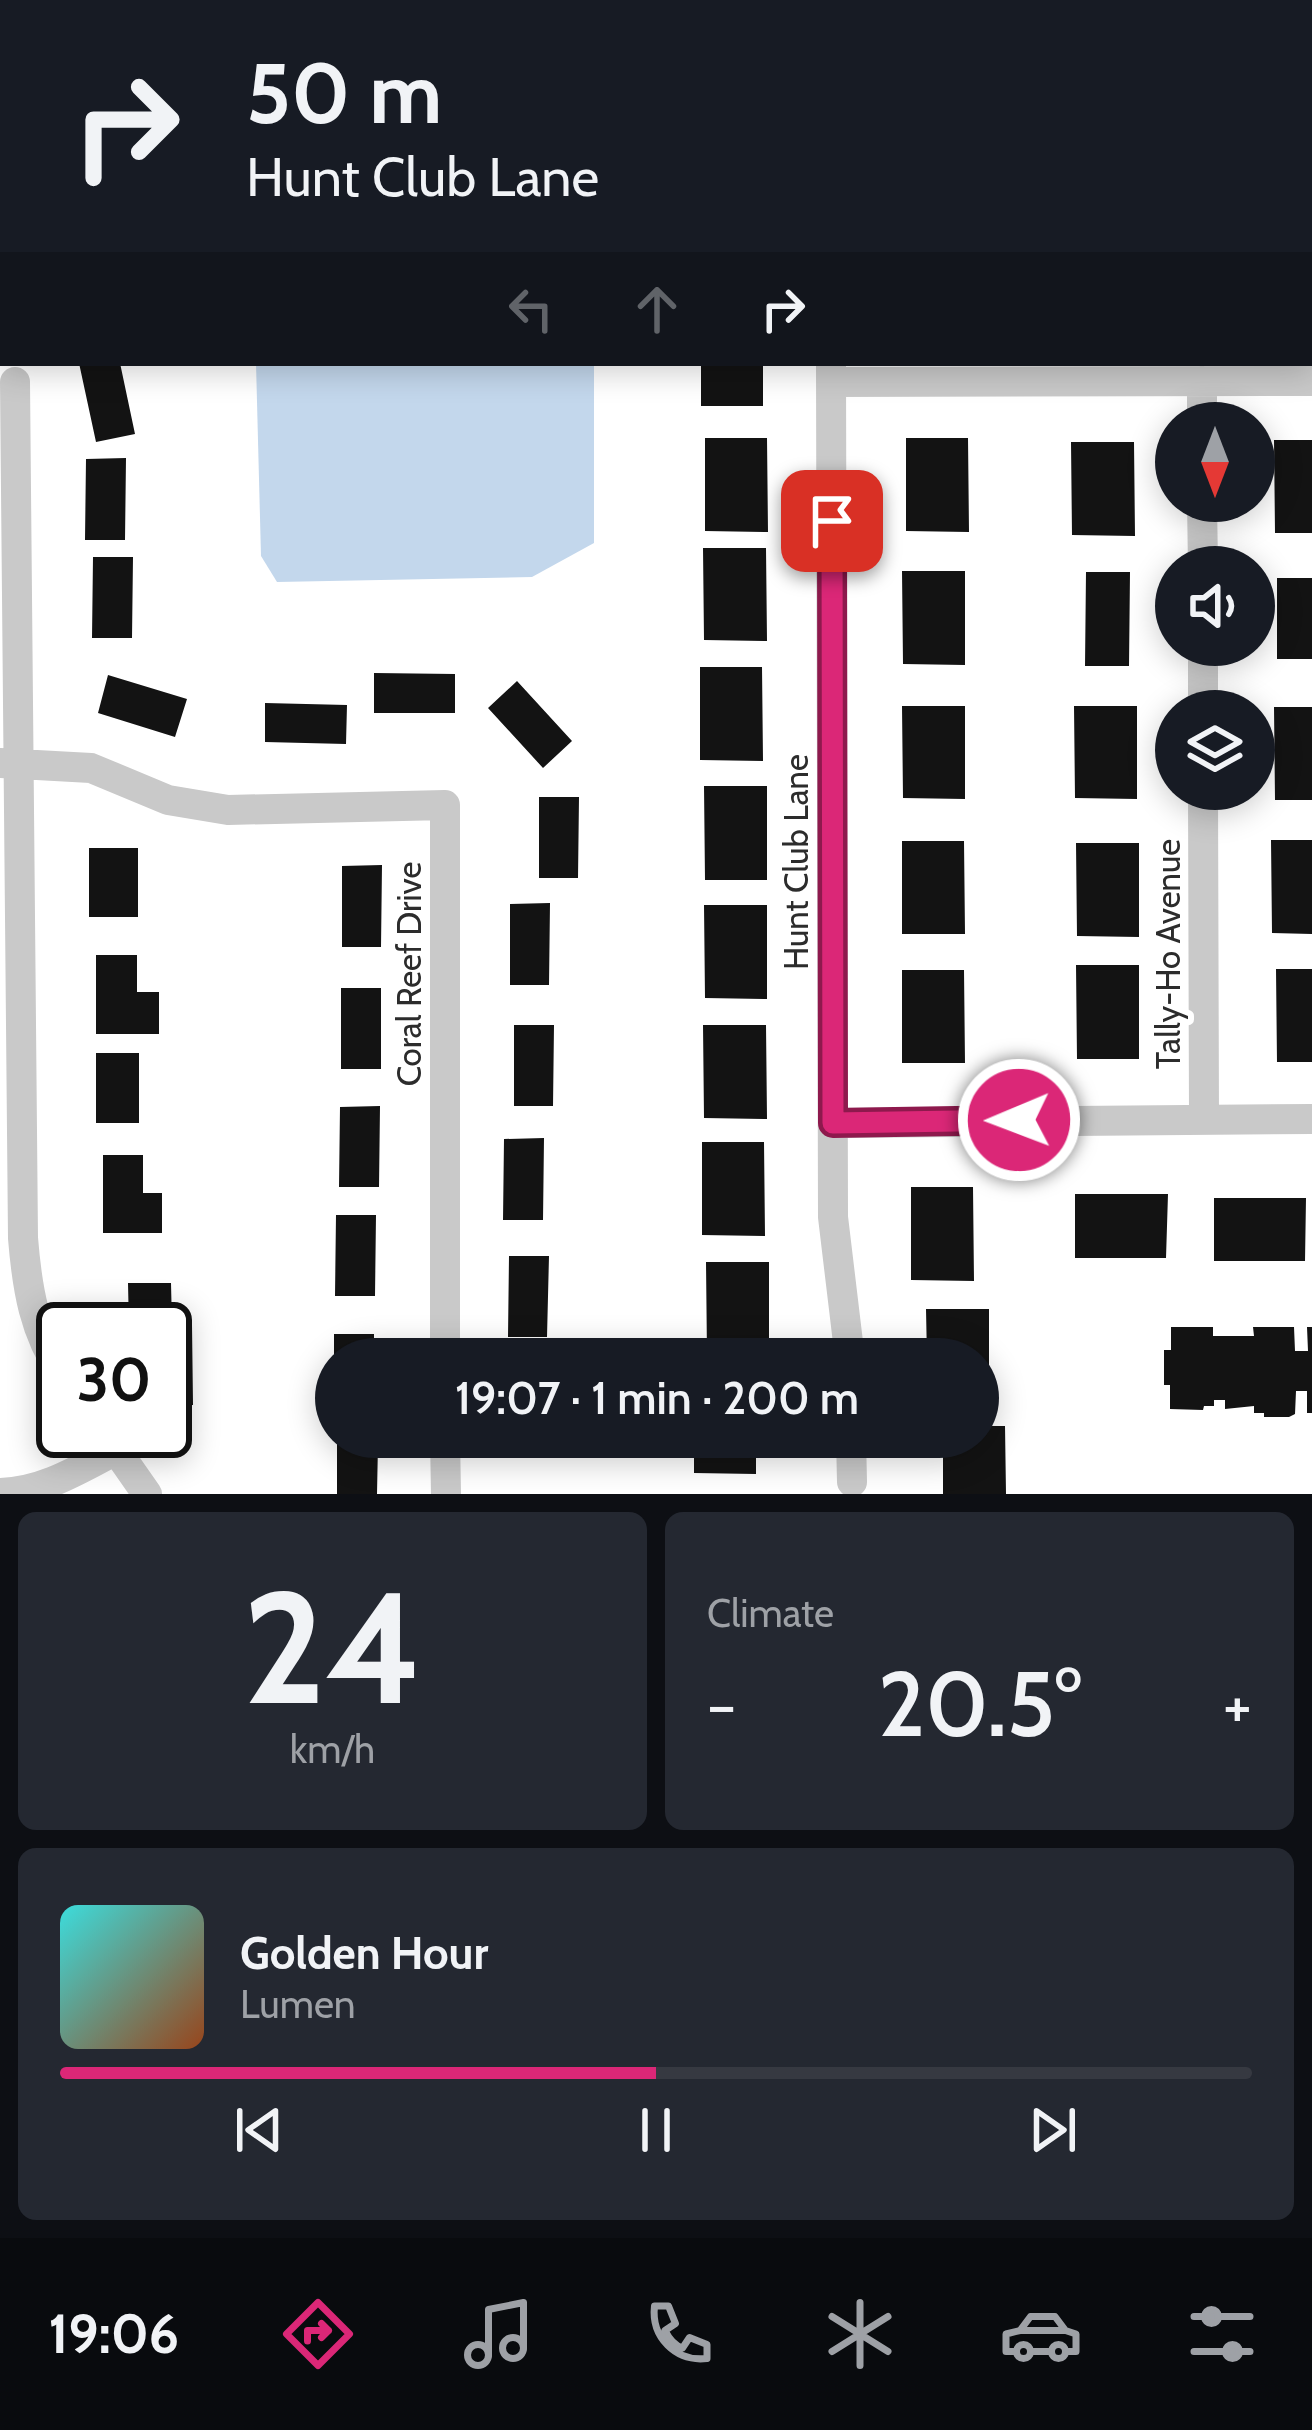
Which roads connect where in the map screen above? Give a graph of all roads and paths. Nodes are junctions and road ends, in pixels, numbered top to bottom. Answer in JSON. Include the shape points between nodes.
{"nodes":[{"id":1,"x":831,"y":373,"type":"edge"},
{"id":2,"x":1202,"y":381,"type":"junction"},
{"id":3,"x":1312,"y":381,"type":"edge"},
{"id":4,"x":15,"y":382,"type":"dead end"},
{"id":5,"x":1202,"y":402,"type":"edge"},
{"id":6,"x":9,"y":763,"type":"edge"},
{"id":7,"x":1203,"y":810,"type":"edge"},
{"id":8,"x":1204,"y":1118,"type":"junction"},
{"id":9,"x":1312,"y":1119,"type":"edge"},
{"id":10,"x":833,"y":1123,"type":"junction"},
{"id":11,"x":36,"y":1320,"type":"edge"},
{"id":12,"x":445,"y":1338,"type":"edge"},
{"id":13,"x":847,"y":1338,"type":"edge"},
{"id":14,"x":87,"y":1458,"type":"edge"},
{"id":15,"x":122,"y":1458,"type":"edge"},
{"id":16,"x":445,"y":1458,"type":"edge"},
{"id":17,"x":851,"y":1458,"type":"edge"},
{"id":18,"x":852,"y":1482,"type":"dead end"},
{"id":19,"x":0,"y":1493,"type":"edge"},
{"id":20,"x":147,"y":1494,"type":"edge"},
{"id":21,"x":446,"y":1494,"type":"edge"}],
"edges":[{"from":1,"to":2,"type":"street"},
{"from":1,"to":10,"type":"street","name":"Hunt Club Lane"},
{"from":2,"to":3,"type":"street"},
{"from":2,"to":5,"type":"street"},
{"from":4,"to":6,"type":"street"},
{"from":6,"to":11,"type":"street","via":[[23,1238]]},
{"from":6,"to":12,"type":"street","name":"Coral Reef Drive","via":[[91,768],[168,800],[228,810],[445,805]]},
{"from":7,"to":8,"type":"street","name":"Tally-Ho Avenue"},
{"from":8,"to":9,"type":"street"},
{"from":8,"to":10,"type":"street"},
{"from":10,"to":13,"type":"street","name":"Hunt Club Lane","via":[[836,1264]]},
{"from":14,"to":19,"type":"street","via":[[62,1479]]},
{"from":15,"to":20,"type":"street"},
{"from":16,"to":21,"type":"street"},
{"from":17,"to":18,"type":"street"}]}
